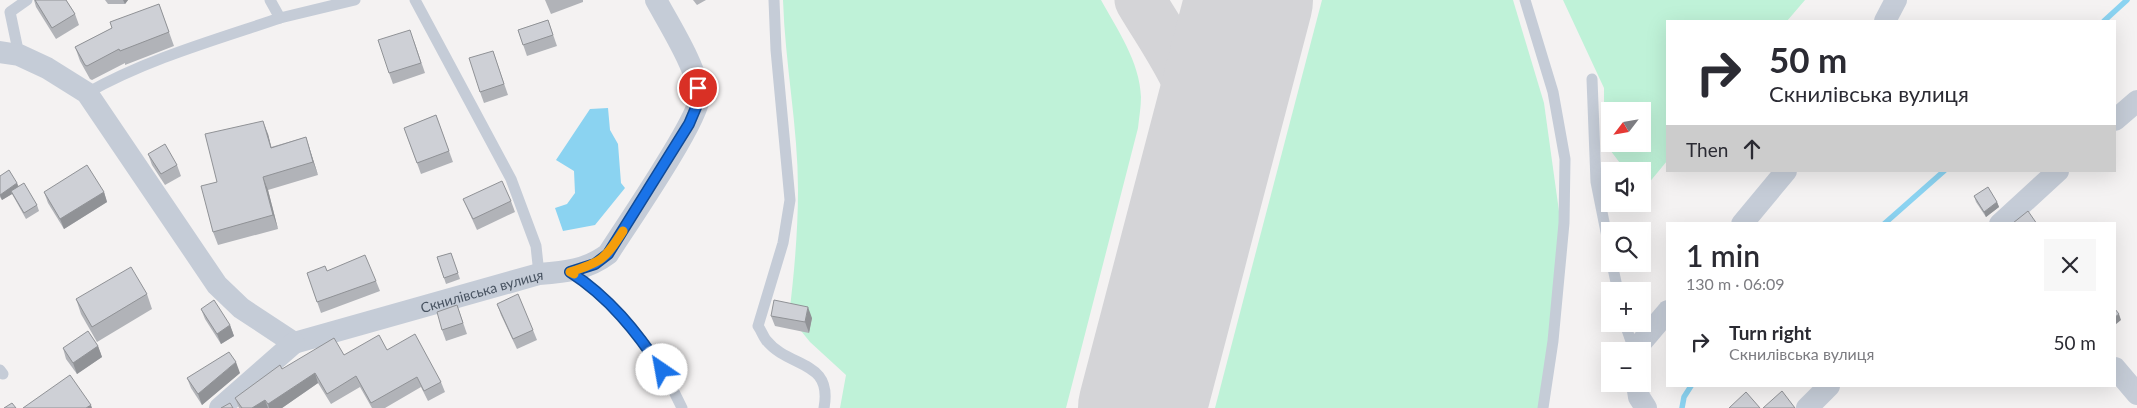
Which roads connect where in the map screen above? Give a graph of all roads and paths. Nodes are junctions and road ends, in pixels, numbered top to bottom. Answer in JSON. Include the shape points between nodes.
{"nodes":[{"id":1,"x":27,"y":0,"type":"edge"},
{"id":2,"x":270,"y":0,"type":"edge"},
{"id":3,"x":355,"y":0,"type":"edge"},
{"id":4,"x":415,"y":0,"type":"edge"},
{"id":5,"x":656,"y":0,"type":"edge"},
{"id":6,"x":774,"y":0,"type":"edge"},
{"id":7,"x":1525,"y":0,"type":"edge"},
{"id":8,"x":1896,"y":0,"type":"edge"},
{"id":9,"x":280,"y":18,"type":"junction"},
{"id":10,"x":1886,"y":20,"type":"edge"},
{"id":11,"x":10,"y":54,"type":"edge"},
{"id":12,"x":1592,"y":79,"type":"dead end"},
{"id":13,"x":87,"y":93,"type":"junction"},
{"id":14,"x":1785,"y":172,"type":"edge"},
{"id":15,"x":2057,"y":172,"type":"edge"},
{"id":16,"x":1604,"y":222,"type":"edge"},
{"id":17,"x":1744,"y":222,"type":"edge"},
{"id":18,"x":2002,"y":222,"type":"edge"},
{"id":19,"x":570,"y":272,"type":"junction"},
{"id":20,"x":539,"y":274,"type":"junction"},
{"id":21,"x":1666,"y":313,"type":"edge"},
{"id":22,"x":1642,"y":342,"type":"edge"},
{"id":23,"x":294,"y":343,"type":"junction"},
{"id":24,"x":2116,"y":369,"type":"edge"},
{"id":25,"x":1828,"y":387,"type":"edge"},
{"id":26,"x":1639,"y":392,"type":"edge"},
{"id":27,"x":2137,"y":394,"type":"edge"},
{"id":28,"x":220,"y":408,"type":"edge"},
{"id":29,"x":682,"y":408,"type":"edge"},
{"id":30,"x":824,"y":408,"type":"edge"},
{"id":31,"x":1543,"y":408,"type":"edge"},
{"id":32,"x":1646,"y":408,"type":"edge"},
{"id":33,"x":1806,"y":408,"type":"edge"}],
"edges":[{"from":1,"to":11,"type":"lane","via":[[10,12]]},
{"from":2,"to":9,"type":"lane"},
{"from":3,"to":9,"type":"lane"},
{"from":4,"to":20,"type":"lane","via":[[511,179],[536,246]]},
{"from":5,"to":19,"type":"street","name":"Скнилівська вулиця","via":[[696,78],[700,98],[689,124],[608,254],[595,264]]},
{"from":6,"to":30,"type":"lane","via":[[790,200],[783,243],[758,326],[766,340],[781,353],[812,369],[824,381],[827,394]]},
{"from":7,"to":31,"type":"lane","via":[[1553,92],[1565,159],[1563,233]]},
{"from":8,"to":10,"type":"street"},
{"from":9,"to":13,"type":"lane","via":[[147,64]]},
{"from":11,"to":13,"type":"street","via":[[47,68]]},
{"from":12,"to":16,"type":"lane","via":[[1596,182]]},
{"from":13,"to":23,"type":"street","via":[[218,285],[241,308]]},
{"from":14,"to":17,"type":"street"},
{"from":15,"to":18,"type":"street"},
{"from":19,"to":20,"type":"street","name":"Скнилівська вулиця"},
{"from":19,"to":29,"type":"lane","via":[[589,284],[640,337],[672,386]]},
{"from":20,"to":23,"type":"street","name":"Скнилівська вулиця"},
{"from":21,"to":22,"type":"street"},
{"from":23,"to":28,"type":"street","name":"Скнилівська вулиця"},
{"from":24,"to":27,"type":"street"},
{"from":25,"to":33,"type":"street"},
{"from":26,"to":32,"type":"street"}]}
